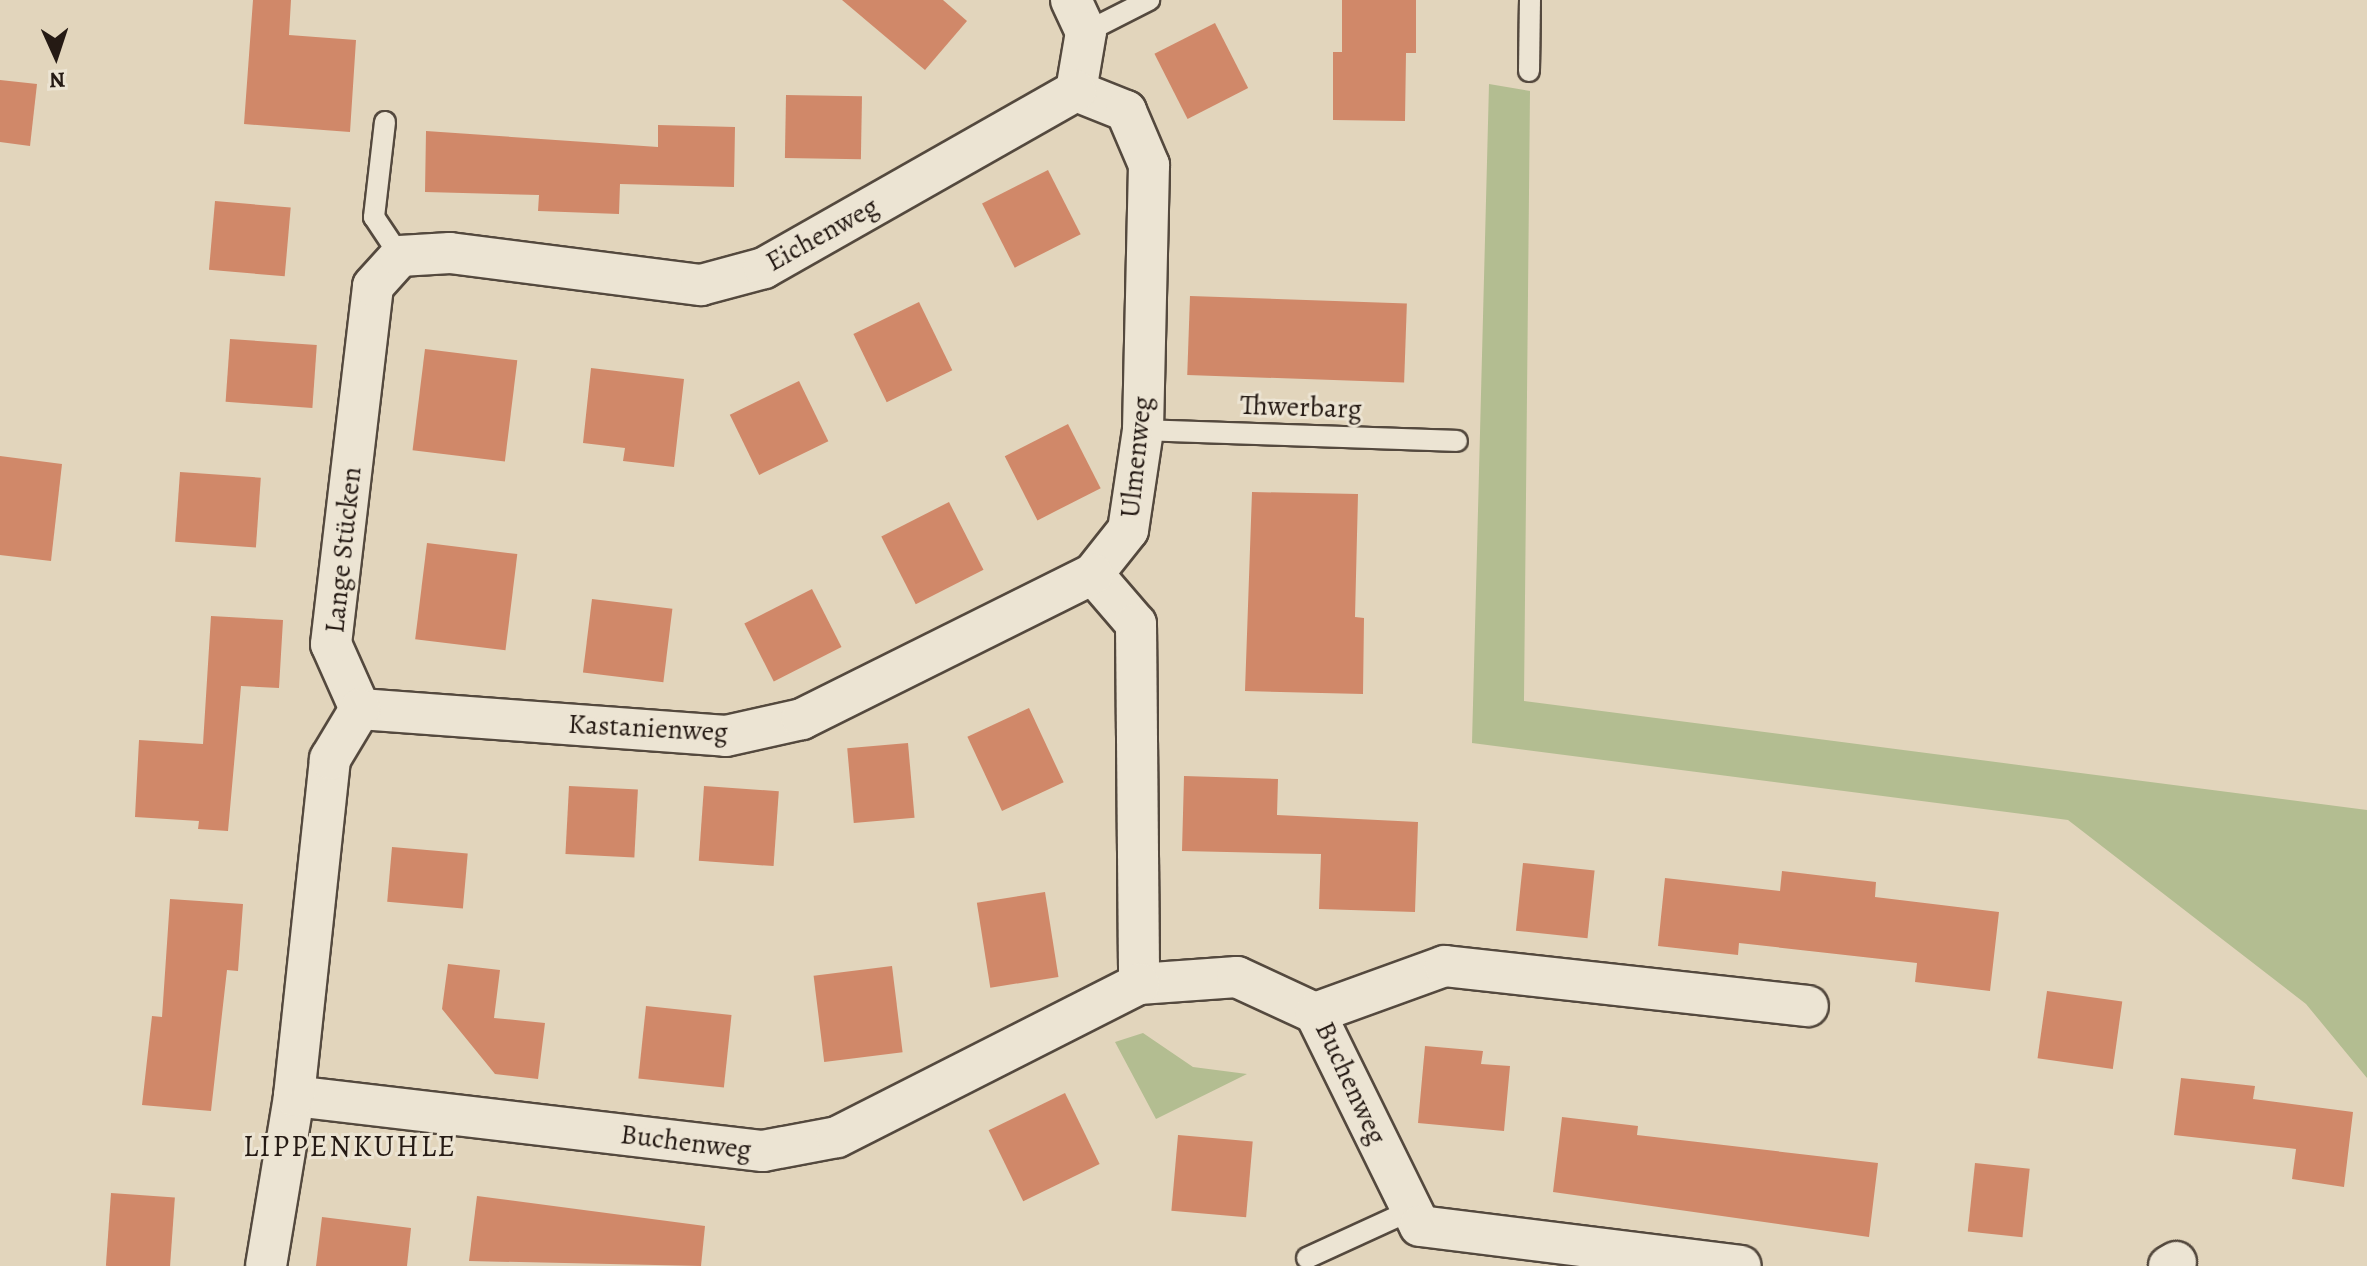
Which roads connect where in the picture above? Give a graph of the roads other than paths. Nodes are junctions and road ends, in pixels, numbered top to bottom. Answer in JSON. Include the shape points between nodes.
{"nodes":[{"id":1,"x":1149,"y":0,"type":"edge"},
{"id":2,"x":1530,"y":0,"type":"edge"},
{"id":3,"x":1078,"y":16,"type":"edge"},
{"id":4,"x":1529,"y":71,"type":"dead end"},
{"id":5,"x":1076,"y":91,"type":"junction"},
{"id":6,"x":385,"y":122,"type":"dead end"},
{"id":7,"x":400,"y":256,"type":"junction"},
{"id":8,"x":1143,"y":430,"type":"junction"},
{"id":9,"x":1457,"y":441,"type":"dead end"},
{"id":10,"x":1093,"y":574,"type":"junction"},
{"id":11,"x":360,"y":709,"type":"junction"},
{"id":12,"x":1139,"y":984,"type":"junction"},
{"id":13,"x":1808,"y":1006,"type":"dead end"},
{"id":14,"x":1315,"y":1013,"type":"junction"},
{"id":15,"x":294,"y":1096,"type":"junction"},
{"id":16,"x":1412,"y":1210,"type":"junction"},
{"id":17,"x":1307,"y":1258,"type":"dead end"},
{"id":18,"x":266,"y":1266,"type":"edge"},
{"id":19,"x":1741,"y":1266,"type":"edge"}],
"edges":[{"from":1,"to":3,"type":"lane"},
{"from":2,"to":4,"type":"lane"},
{"from":3,"to":5,"type":"street"},
{"from":5,"to":7,"type":"street","name":"Eichenweg","via":[[764,268],[701,285],[450,253]]},
{"from":5,"to":8,"type":"street","name":"Ulmenweg","via":[[1126,111],[1149,165]]},
{"from":6,"to":7,"type":"lane","via":[[374,217]]},
{"from":7,"to":11,"type":"street","name":"Lange Stücken","via":[[373,286],[331,644]]},
{"from":8,"to":9,"type":"lane","name":"Thwerbarg"},
{"from":8,"to":10,"type":"street","name":"Ulmenweg","via":[[1128,530]]},
{"from":10,"to":11,"type":"street","name":"Kastanienweg","via":[[802,719],[726,736]]},
{"from":10,"to":12,"type":"street","via":[[1136,624]]},
{"from":11,"to":15,"type":"street","via":[[330,759]]},
{"from":12,"to":14,"type":"street","via":[[1237,977]]},
{"from":12,"to":15,"type":"street","name":"Buchenweg","via":[[837,1137],[763,1151]]},
{"from":13,"to":14,"type":"street","name":"Buchenweg","via":[[1445,966]]},
{"from":14,"to":16,"type":"street","name":"Buchenweg"},
{"from":15,"to":18,"type":"street"},
{"from":16,"to":17,"type":"lane"},
{"from":16,"to":19,"type":"street","via":[[1420,1226]]}]}
